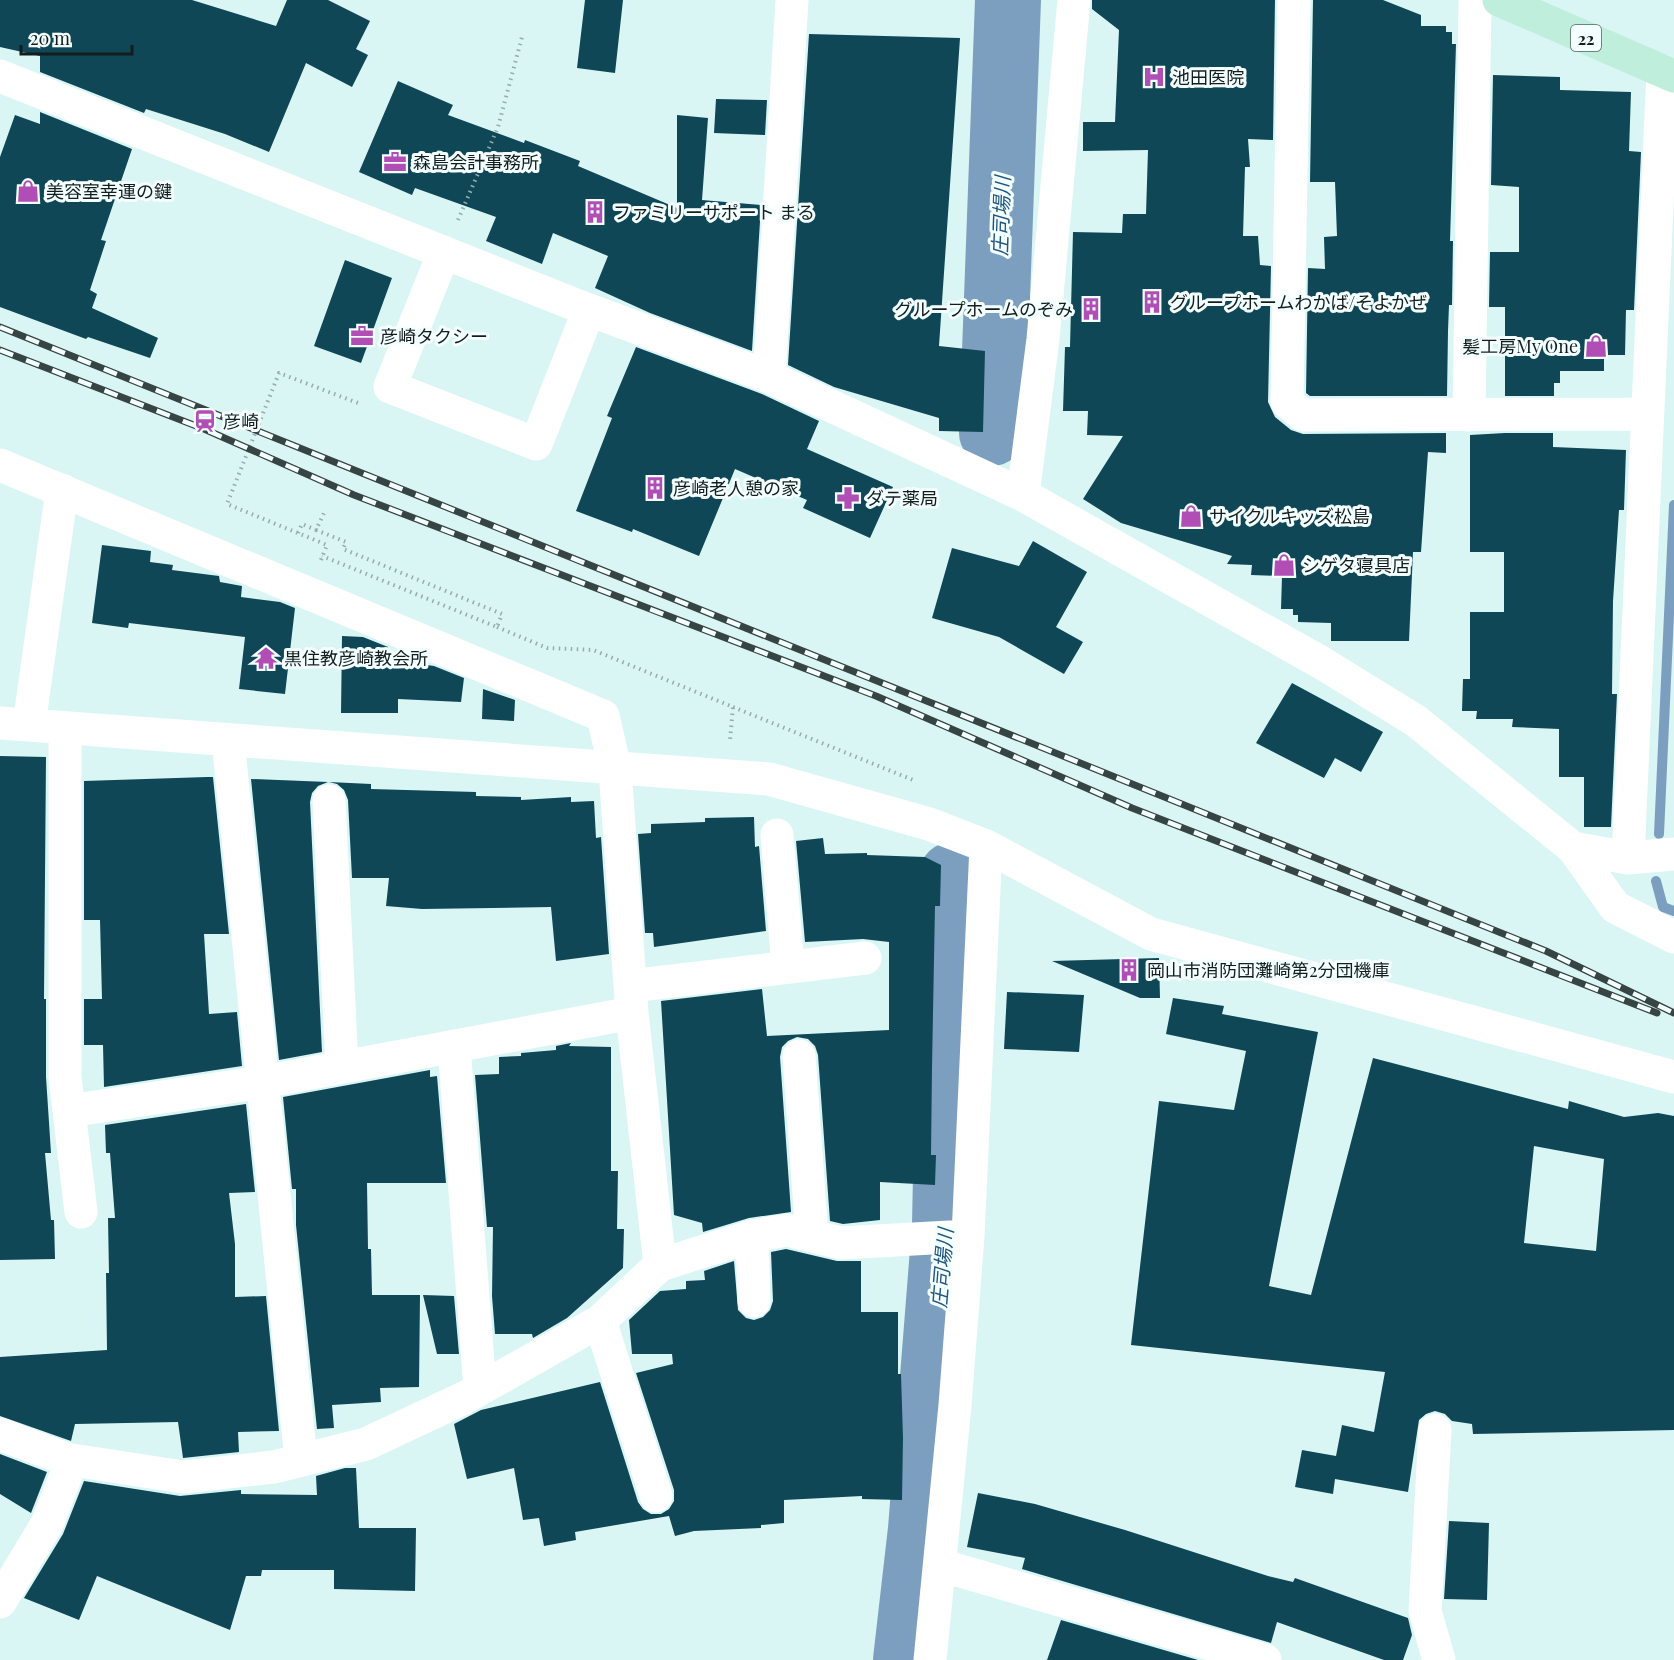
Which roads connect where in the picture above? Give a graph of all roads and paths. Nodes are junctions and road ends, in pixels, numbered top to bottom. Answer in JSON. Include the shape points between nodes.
{"nodes":[{"id":1,"x":792,"y":0,"type":"edge"},
{"id":2,"x":1074,"y":0,"type":"edge"},
{"id":3,"x":1294,"y":0,"type":"edge"},
{"id":4,"x":1475,"y":0,"type":"edge"},
{"id":5,"x":1498,"y":0,"type":"edge"},
{"id":6,"x":522,"y":38,"type":"dead end"},
{"id":7,"x":1669,"y":74,"type":"edge"},
{"id":8,"x":0,"y":76,"type":"edge"},
{"id":9,"x":444,"y":252,"type":"junction"},
{"id":10,"x":589,"y":310,"type":"junction"},
{"id":11,"x":768,"y":377,"type":"junction"},
{"id":12,"x":341,"y":397,"type":"dead end"},
{"id":13,"x":1469,"y":414,"type":"junction"},
{"id":14,"x":1646,"y":414,"type":"junction"},
{"id":15,"x":0,"y":465,"type":"edge"},
{"id":16,"x":62,"y":490,"type":"junction"},
{"id":17,"x":1023,"y":495,"type":"junction"},
{"id":18,"x":324,"y":513,"type":"dead end"},
{"id":19,"x":316,"y":530,"type":"junction"},
{"id":20,"x":298,"y":533,"type":"junction"},
{"id":21,"x":497,"y":627,"type":"junction"},
{"id":22,"x":14,"y":724,"type":"edge"},
{"id":23,"x":65,"y":728,"type":"junction"},
{"id":24,"x":228,"y":740,"type":"junction"},
{"id":25,"x":615,"y":768,"type":"junction"},
{"id":26,"x":728,"y":776,"type":"junction"},
{"id":27,"x":329,"y":801,"type":"dead end"},
{"id":28,"x":777,"y":835,"type":"dead end"},
{"id":29,"x":986,"y":846,"type":"junction"},
{"id":30,"x":1573,"y":848,"type":"junction"},
{"id":31,"x":1674,"y":854,"type":"edge"},
{"id":32,"x":1628,"y":858,"type":"junction"},
{"id":33,"x":1674,"y":937,"type":"edge"},
{"id":34,"x":865,"y":958,"type":"dead end"},
{"id":35,"x":788,"y":967,"type":"junction"},
{"id":36,"x":631,"y":999,"type":"junction"},
{"id":37,"x":453,"y":1046,"type":"junction"},
{"id":38,"x":799,"y":1056,"type":"dead end"},
{"id":39,"x":342,"y":1067,"type":"junction"},
{"id":40,"x":1674,"y":1077,"type":"edge"},
{"id":41,"x":263,"y":1082,"type":"junction"},
{"id":42,"x":69,"y":1111,"type":"junction"},
{"id":43,"x":81,"y":1212,"type":"dead end"},
{"id":44,"x":752,"y":1236,"type":"junction"},
{"id":45,"x":812,"y":1236,"type":"junction"},
{"id":46,"x":968,"y":1236,"type":"junction"},
{"id":47,"x":660,"y":1265,"type":"junction"},
{"id":48,"x":754,"y":1301,"type":"dead end"},
{"id":49,"x":600,"y":1321,"type":"junction"},
{"id":50,"x":480,"y":1389,"type":"junction"},
{"id":51,"x":1435,"y":1430,"type":"dead end"},
{"id":52,"x":0,"y":1434,"type":"edge"},
{"id":53,"x":72,"y":1460,"type":"junction"},
{"id":54,"x":301,"y":1460,"type":"junction"},
{"id":55,"x":656,"y":1496,"type":"dead end"},
{"id":56,"x":940,"y":1565,"type":"junction"},
{"id":57,"x":0,"y":1602,"type":"edge"},
{"id":58,"x":930,"y":1660,"type":"edge"},
{"id":59,"x":1265,"y":1660,"type":"edge"},
{"id":60,"x":1440,"y":1660,"type":"edge"}],
"edges":[{"from":1,"to":11,"type":"street"},
{"from":2,"to":17,"type":"street","via":[[1043,339]]},
{"from":3,"to":13,"type":"street","via":[[1287,402],[1303,415]]},
{"from":4,"to":13,"type":"street"},
{"from":5,"to":7,"type":"main road","number":"22"},
{"from":6,"to":9,"type":"path","via":[[498,127]]},
{"from":7,"to":14,"type":"street"},
{"from":8,"to":9,"type":"street"},
{"from":9,"to":10,"type":"street"},
{"from":9,"to":10,"type":"street","via":[[390,387],[536,444]]},
{"from":10,"to":11,"type":"street"},
{"from":11,"to":17,"type":"street"},
{"from":12,"to":20,"type":"path","via":[[279,373],[227,504]]},
{"from":13,"to":14,"type":"street"},
{"from":14,"to":32,"type":"street"},
{"from":15,"to":16,"type":"street"},
{"from":16,"to":22,"type":"street"},
{"from":16,"to":25,"type":"street","via":[[603,716]]},
{"from":17,"to":30,"type":"street","via":[[1416,721]]},
{"from":18,"to":19,"type":"path"},
{"from":19,"to":20,"type":"path","via":[[302,524]]},
{"from":19,"to":21,"type":"path","via":[[346,542],[343,549],[502,614]]},
{"from":20,"to":21,"type":"path","via":[[327,545],[322,556]]},
{"from":21,"to":26,"type":"path","via":[[547,648],[593,650],[733,706]]},
{"from":22,"to":23,"type":"street"},
{"from":23,"to":24,"type":"street"},
{"from":23,"to":42,"type":"street","via":[[65,1077]]},
{"from":24,"to":25,"type":"street"},
{"from":24,"to":41,"type":"street"},
{"from":25,"to":26,"type":"street"},
{"from":25,"to":36,"type":"street"},
{"from":26,"to":29,"type":"street","via":[[768,779],[863,804]]},
{"from":27,"to":39,"type":"street"},
{"from":28,"to":35,"type":"street"},
{"from":29,"to":40,"type":"street","via":[[1151,934]]},
{"from":29,"to":46,"type":"street"},
{"from":30,"to":32,"type":"street"},
{"from":30,"to":33,"type":"street","via":[[1615,907]]},
{"from":31,"to":32,"type":"street"},
{"from":34,"to":35,"type":"street"},
{"from":35,"to":36,"type":"street"},
{"from":36,"to":37,"type":"street"},
{"from":36,"to":47,"type":"street"},
{"from":37,"to":39,"type":"street"},
{"from":37,"to":50,"type":"street"},
{"from":38,"to":45,"type":"street"},
{"from":39,"to":41,"type":"street"},
{"from":41,"to":42,"type":"street"},
{"from":41,"to":54,"type":"street"},
{"from":42,"to":43,"type":"street"},
{"from":44,"to":45,"type":"street","via":[[787,1230]]},
{"from":44,"to":47,"type":"street"},
{"from":44,"to":48,"type":"street"},
{"from":45,"to":46,"type":"street","via":[[841,1242]]},
{"from":46,"to":56,"type":"street"},
{"from":47,"to":49,"type":"street"},
{"from":49,"to":50,"type":"street"},
{"from":49,"to":55,"type":"street"},
{"from":50,"to":54,"type":"street","via":[[366,1444]]},
{"from":51,"to":60,"type":"street","via":[[1425,1611]]},
{"from":52,"to":53,"type":"street"},
{"from":53,"to":54,"type":"street","via":[[183,1477],[274,1467]]},
{"from":53,"to":57,"type":"street","via":[[47,1524]]},
{"from":56,"to":58,"type":"street"},
{"from":56,"to":59,"type":"street"}]}
